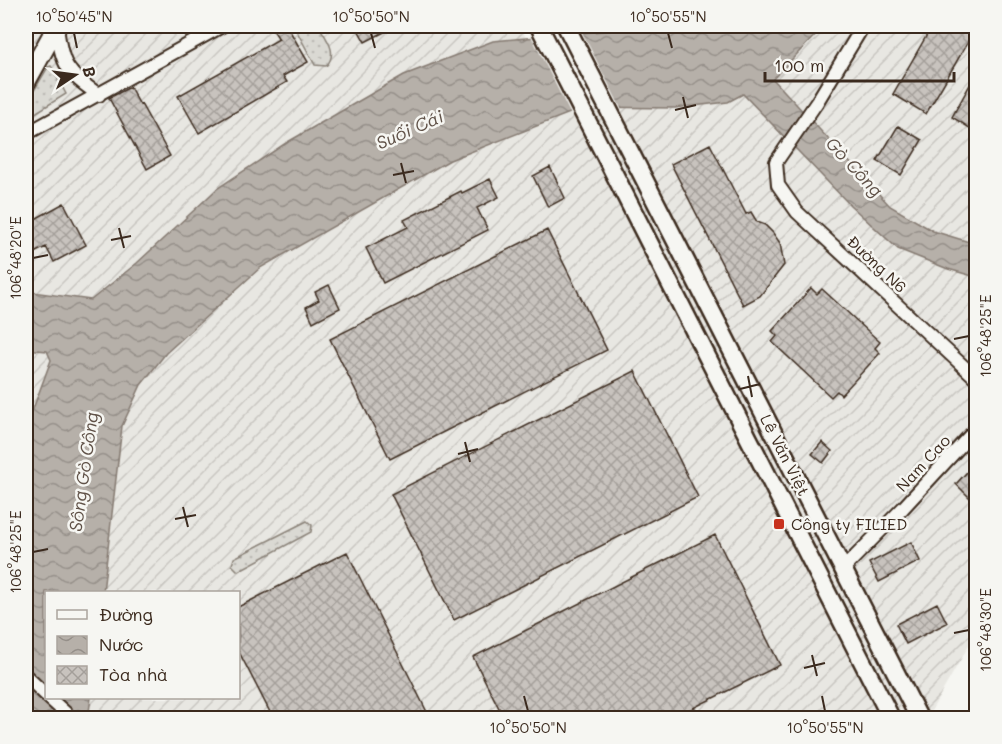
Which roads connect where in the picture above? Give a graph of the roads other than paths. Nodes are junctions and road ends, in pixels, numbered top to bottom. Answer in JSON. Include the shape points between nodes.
{"nodes":[{"id":1,"x":57,"y":26,"type":"edge"},
{"id":2,"x":222,"y":26,"type":"edge"},
{"id":3,"x":539,"y":26,"type":"edge"},
{"id":4,"x":566,"y":26,"type":"edge"},
{"id":5,"x":862,"y":26,"type":"edge"},
{"id":6,"x":26,"y":82,"type":"edge"},
{"id":7,"x":99,"y":95,"type":"junction"},
{"id":8,"x":26,"y":134,"type":"edge"},
{"id":9,"x":976,"y":378,"type":"edge"},
{"id":10,"x":976,"y":429,"type":"edge"},
{"id":11,"x":843,"y":569,"type":"junction"},
{"id":12,"x":826,"y":591,"type":"junction"},
{"id":13,"x":26,"y":676,"type":"edge"},
{"id":14,"x":45,"y":694,"type":"edge"},
{"id":15,"x":50,"y":699,"type":"edge"},
{"id":16,"x":71,"y":718,"type":"edge"},
{"id":17,"x":891,"y":718,"type":"edge"},
{"id":18,"x":919,"y":718,"type":"edge"}],
"edges":[{"from":1,"to":6,"type":"main road"},
{"from":1,"to":7,"type":"street","via":[[61,56],[68,71]]},
{"from":2,"to":7,"type":"street"},
{"from":3,"to":12,"type":"main road","name":"Lê Văn Việt"},
{"from":4,"to":11,"type":"main road","name":"Lê Văn Việt"},
{"from":5,"to":9,"type":"street","name":"Đường N6","via":[[776,162],[778,186],[797,212]]},
{"from":7,"to":8,"type":"street"},
{"from":10,"to":11,"type":"street","name":"Nam Cao"},
{"from":11,"to":12,"type":"main road"},
{"from":11,"to":18,"type":"main road","name":"Lê Văn Việt"},
{"from":12,"to":17,"type":"main road","name":"Lê Văn Việt"},
{"from":13,"to":14,"type":"street"},
{"from":15,"to":16,"type":"street"}]}
